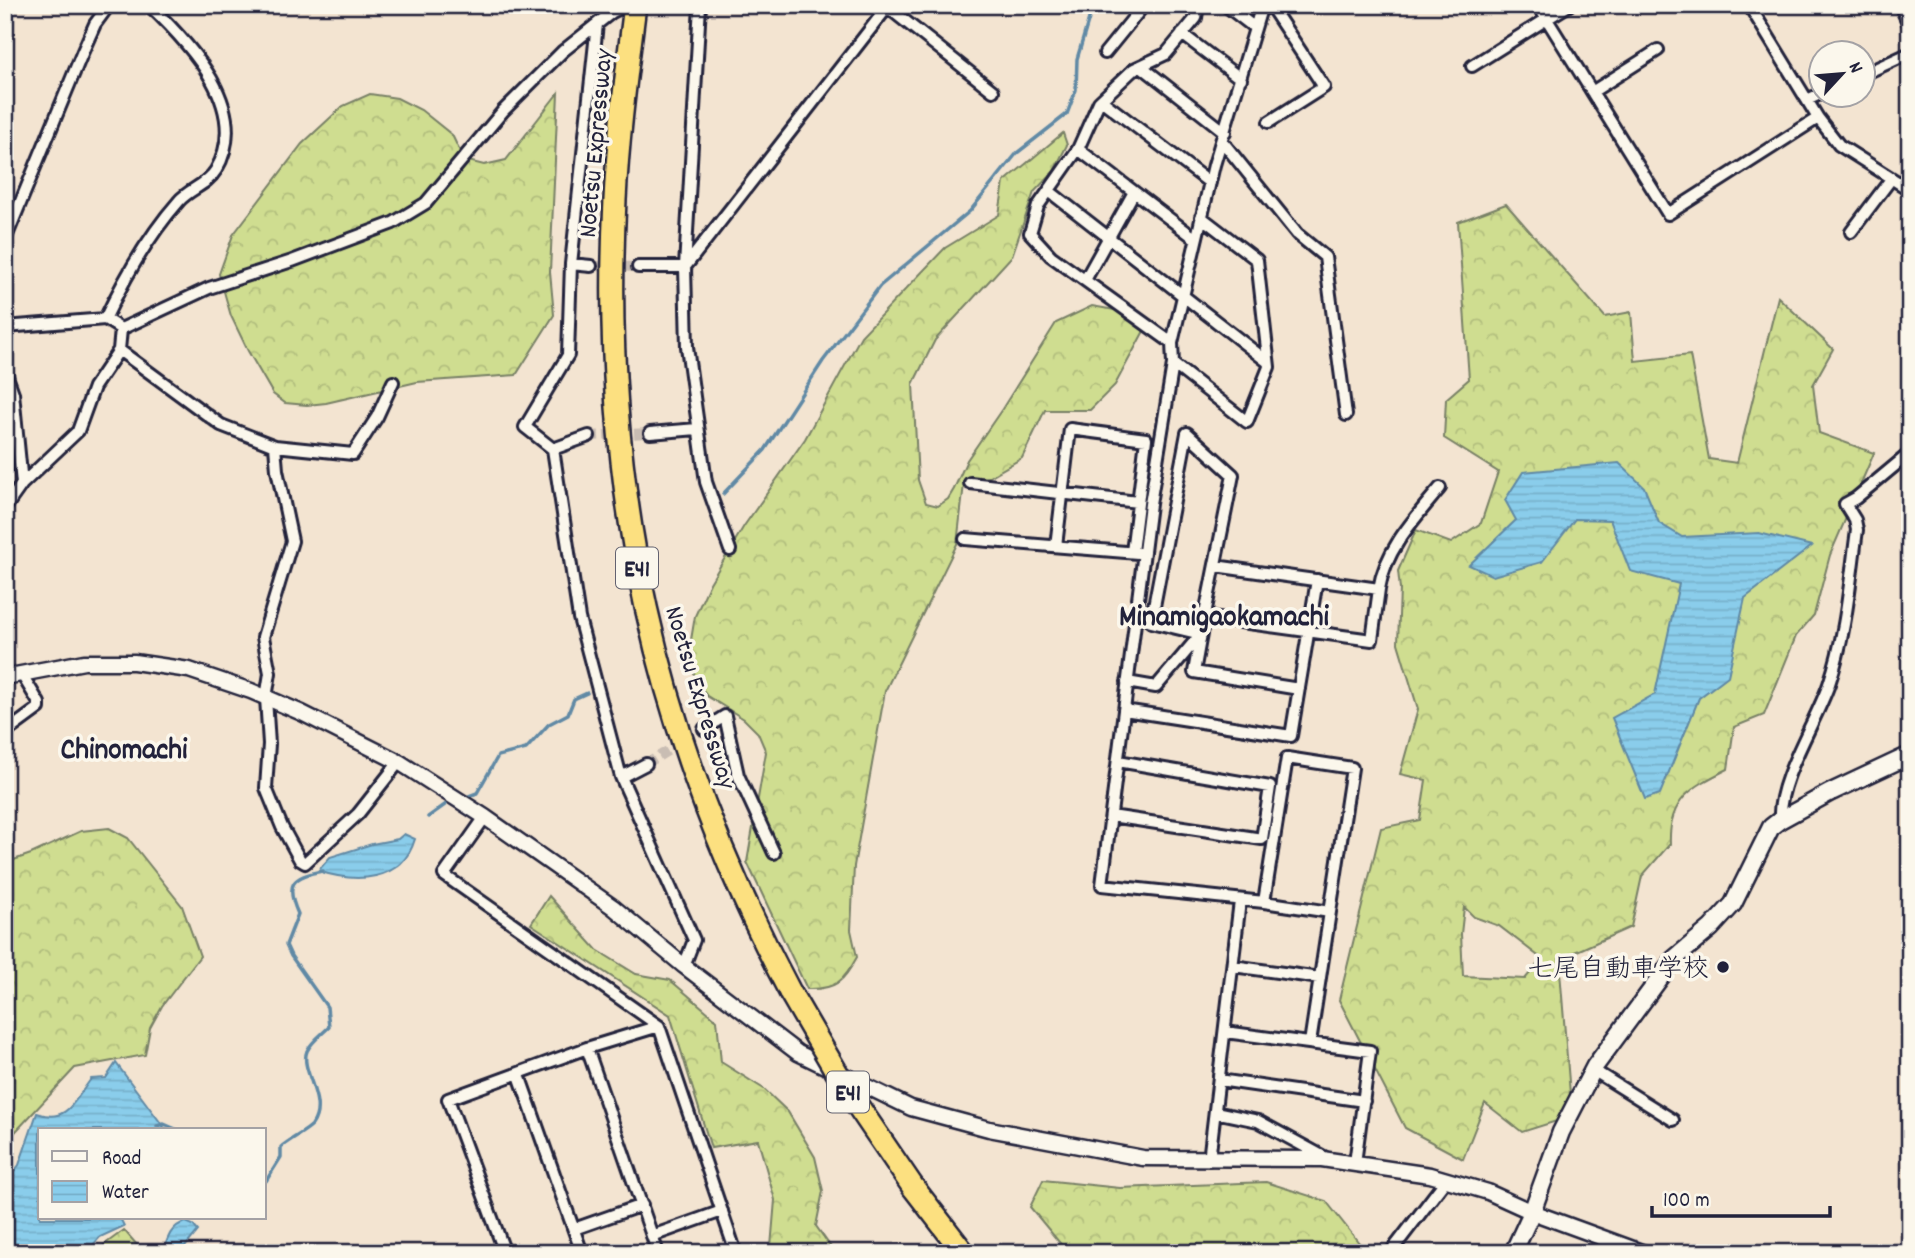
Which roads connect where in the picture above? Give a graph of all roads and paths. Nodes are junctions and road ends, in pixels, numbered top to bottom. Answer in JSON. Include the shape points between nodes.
{"nodes":[{"id":1,"x":109,"y":5,"type":"edge"},
{"id":2,"x":149,"y":5,"type":"edge"},
{"id":3,"x":626,"y":5,"type":"edge"},
{"id":4,"x":635,"y":5,"type":"edge"},
{"id":5,"x":701,"y":5,"type":"edge"},
{"id":6,"x":1144,"y":5,"type":"edge"},
{"id":7,"x":1198,"y":5,"type":"edge"},
{"id":8,"x":1226,"y":5,"type":"edge"},
{"id":9,"x":1262,"y":5,"type":"edge"},
{"id":10,"x":1270,"y":5,"type":"edge"},
{"id":11,"x":1538,"y":5,"type":"edge"},
{"id":12,"x":1569,"y":5,"type":"edge"},
{"id":13,"x":1749,"y":5,"type":"edge"},
{"id":14,"x":1900,"y":5,"type":"edge"},
{"id":15,"x":887,"y":6,"type":"edge"},
{"id":16,"x":1547,"y":20,"type":"junction"},
{"id":17,"x":597,"y":24,"type":"junction"},
{"id":18,"x":1910,"y":27,"type":"edge"},
{"id":19,"x":1255,"y":28,"type":"junction"},
{"id":20,"x":1182,"y":34,"type":"junction"},
{"id":21,"x":1658,"y":50,"type":"dead end"},
{"id":22,"x":1105,"y":53,"type":"dead end"},
{"id":23,"x":1910,"y":53,"type":"edge"},
{"id":24,"x":1141,"y":66,"type":"junction"},
{"id":25,"x":1472,"y":66,"type":"dead end"},
{"id":26,"x":1876,"y":69,"type":"edge"},
{"id":27,"x":1241,"y":79,"type":"junction"},
{"id":28,"x":993,"y":90,"type":"dead end"},
{"id":29,"x":1592,"y":92,"type":"junction"},
{"id":30,"x":1806,"y":98,"type":"edge"},
{"id":31,"x":1101,"y":100,"type":"junction"},
{"id":32,"x":1812,"y":108,"type":"edge"},
{"id":33,"x":1818,"y":118,"type":"junction"},
{"id":34,"x":1269,"y":122,"type":"dead end"},
{"id":35,"x":1224,"y":136,"type":"junction"},
{"id":36,"x":1078,"y":149,"type":"junction"},
{"id":37,"x":1891,"y":179,"type":"junction"},
{"id":38,"x":1210,"y":183,"type":"junction"},
{"id":39,"x":1910,"y":190,"type":"edge"},
{"id":40,"x":1049,"y":191,"type":"junction"},
{"id":41,"x":1134,"y":192,"type":"junction"},
{"id":42,"x":1201,"y":217,"type":"junction"},
{"id":43,"x":1851,"y":232,"type":"dead end"},
{"id":44,"x":1110,"y":239,"type":"junction"},
{"id":45,"x":1196,"y":239,"type":"junction"},
{"id":46,"x":5,"y":240,"type":"edge"},
{"id":47,"x":571,"y":264,"type":"junction"},
{"id":48,"x":591,"y":266,"type":"tunnel mouth"},
{"id":49,"x":638,"y":267,"type":"tunnel mouth"},
{"id":50,"x":685,"y":267,"type":"junction"},
{"id":51,"x":1085,"y":280,"type":"junction"},
{"id":52,"x":1183,"y":298,"type":"junction"},
{"id":53,"x":105,"y":319,"type":"junction"},
{"id":54,"x":5,"y":327,"type":"edge"},
{"id":55,"x":121,"y":329,"type":"junction"},
{"id":56,"x":1172,"y":343,"type":"junction"},
{"id":57,"x":119,"y":350,"type":"junction"},
{"id":58,"x":1268,"y":362,"type":"junction"},
{"id":59,"x":1173,"y":365,"type":"junction"},
{"id":60,"x":5,"y":371,"type":"edge"},
{"id":61,"x":393,"y":382,"type":"dead end"},
{"id":62,"x":1346,"y":415,"type":"dead end"},
{"id":63,"x":697,"y":429,"type":"junction"},
{"id":64,"x":650,"y":433,"type":"tunnel mouth"},
{"id":65,"x":589,"y":436,"type":"tunnel mouth"},
{"id":66,"x":275,"y":446,"type":"junction"},
{"id":67,"x":553,"y":449,"type":"junction"},
{"id":68,"x":1910,"y":453,"type":"edge"},
{"id":69,"x":970,"y":483,"type":"dead end"},
{"id":70,"x":22,"y":484,"type":"junction"},
{"id":71,"x":1440,"y":488,"type":"dead end"},
{"id":72,"x":1062,"y":494,"type":"junction"},
{"id":73,"x":1138,"y":502,"type":"junction"},
{"id":74,"x":5,"y":508,"type":"edge"},
{"id":75,"x":965,"y":539,"type":"dead end"},
{"id":76,"x":1056,"y":546,"type":"junction"},
{"id":77,"x":730,"y":550,"type":"dead end"},
{"id":78,"x":1138,"y":553,"type":"junction"},
{"id":79,"x":1215,"y":566,"type":"junction"},
{"id":80,"x":1317,"y":580,"type":"junction"},
{"id":81,"x":1379,"y":589,"type":"junction"},
{"id":82,"x":1205,"y":617,"type":"junction"},
{"id":83,"x":1308,"y":632,"type":"junction"},
{"id":84,"x":1201,"y":634,"type":"junction"},
{"id":85,"x":1172,"y":668,"type":"junction"},
{"id":86,"x":1194,"y":672,"type":"junction"},
{"id":87,"x":21,"y":673,"type":"junction"},
{"id":88,"x":5,"y":677,"type":"edge"},
{"id":89,"x":1127,"y":682,"type":"junction"},
{"id":90,"x":1299,"y":689,"type":"junction"},
{"id":91,"x":266,"y":698,"type":"junction"},
{"id":92,"x":1124,"y":710,"type":"junction"},
{"id":93,"x":704,"y":729,"type":"tunnel mouth"},
{"id":94,"x":5,"y":733,"type":"edge"},
{"id":95,"x":1910,"y":755,"type":"edge"},
{"id":96,"x":1118,"y":761,"type":"junction"},
{"id":97,"x":399,"y":762,"type":"junction"},
{"id":98,"x":646,"y":764,"type":"tunnel mouth"},
{"id":99,"x":621,"y":777,"type":"junction"},
{"id":100,"x":1111,"y":816,"type":"junction"},
{"id":101,"x":485,"y":817,"type":"junction"},
{"id":102,"x":1780,"y":820,"type":"junction"},
{"id":103,"x":774,"y":853,"type":"dead end"},
{"id":104,"x":1240,"y":901,"type":"junction"},
{"id":105,"x":1264,"y":902,"type":"junction"},
{"id":106,"x":1330,"y":912,"type":"junction"},
{"id":107,"x":684,"y":966,"type":"junction"},
{"id":108,"x":1233,"y":966,"type":"junction"},
{"id":109,"x":1320,"y":978,"type":"junction"},
{"id":110,"x":659,"y":1026,"type":"junction"},
{"id":111,"x":1225,"y":1032,"type":"junction"},
{"id":112,"x":1310,"y":1043,"type":"junction"},
{"id":113,"x":587,"y":1048,"type":"junction"},
{"id":114,"x":1594,"y":1070,"type":"junction"},
{"id":115,"x":519,"y":1074,"type":"junction"},
{"id":116,"x":1219,"y":1080,"type":"junction"},
{"id":117,"x":1364,"y":1101,"type":"junction"},
{"id":118,"x":1215,"y":1112,"type":"junction"},
{"id":119,"x":1673,"y":1120,"type":"dead end"},
{"id":120,"x":1209,"y":1160,"type":"junction"},
{"id":121,"x":1329,"y":1160,"type":"junction"},
{"id":122,"x":1355,"y":1163,"type":"junction"},
{"id":123,"x":1446,"y":1180,"type":"junction"},
{"id":124,"x":642,"y":1205,"type":"junction"},
{"id":125,"x":722,"y":1212,"type":"junction"},
{"id":126,"x":1532,"y":1212,"type":"junction"},
{"id":127,"x":574,"y":1228,"type":"junction"},
{"id":128,"x":652,"y":1236,"type":"junction"},
{"id":129,"x":505,"y":1253,"type":"edge"},
{"id":130,"x":582,"y":1253,"type":"edge"},
{"id":131,"x":658,"y":1253,"type":"edge"},
{"id":132,"x":736,"y":1253,"type":"edge"},
{"id":133,"x":964,"y":1253,"type":"edge"},
{"id":134,"x":1390,"y":1253,"type":"edge"},
{"id":135,"x":1513,"y":1253,"type":"edge"},
{"id":136,"x":1644,"y":1253,"type":"edge"}],
"edges":[{"from":1,"to":46,"type":"street","via":[[87,42]]},
{"from":2,"to":53,"type":"street","via":[[205,67],[216,87],[228,139],[214,173],[180,199],[128,271]]},
{"from":3,"to":17,"type":"street"},
{"from":4,"to":133,"type":"highway","name":"Noetsu Expressway","number":"E41","bridge":true,"via":[[612,275],[616,422],[648,623],[685,752],[735,883],[847,1090]]},
{"from":5,"to":50,"type":"street"},
{"from":6,"to":22,"type":"street"},
{"from":7,"to":20,"type":"street","via":[[1196,18]]},
{"from":8,"to":19,"type":"street"},
{"from":9,"to":19,"type":"street"},
{"from":10,"to":34,"type":"street","via":[[1324,87]]},
{"from":11,"to":16,"type":"street"},
{"from":12,"to":16,"type":"street"},
{"from":13,"to":30,"type":"street"},
{"from":14,"to":18,"type":"street"},
{"from":15,"to":28,"type":"street"},
{"from":15,"to":50,"type":"street"},
{"from":16,"to":25,"type":"street"},
{"from":16,"to":29,"type":"street"},
{"from":17,"to":47,"type":"street"},
{"from":17,"to":55,"type":"street","via":[[503,111],[426,203],[393,223],[209,288]]},
{"from":19,"to":27,"type":"street"},
{"from":20,"to":24,"type":"street","via":[[1166,54]]},
{"from":20,"to":27,"type":"street"},
{"from":21,"to":29,"type":"street"},
{"from":23,"to":26,"type":"street"},
{"from":24,"to":31,"type":"street"},
{"from":24,"to":35,"type":"street"},
{"from":27,"to":35,"type":"street"},
{"from":29,"to":33,"type":"street","via":[[1668,214]]},
{"from":31,"to":36,"type":"street"},
{"from":31,"to":38,"type":"street"},
{"from":32,"to":33,"type":"street"},
{"from":33,"to":37,"type":"street","via":[[1839,145]]},
{"from":35,"to":38,"type":"street"},
{"from":35,"to":62,"type":"street","via":[[1297,234],[1325,257]]},
{"from":36,"to":40,"type":"street"},
{"from":36,"to":41,"type":"street"},
{"from":37,"to":39,"type":"street"},
{"from":37,"to":43,"type":"street"},
{"from":38,"to":42,"type":"street"},
{"from":40,"to":44,"type":"street"},
{"from":40,"to":51,"type":"street","via":[[1038,206],[1030,233],[1051,256]]},
{"from":41,"to":44,"type":"street"},
{"from":41,"to":45,"type":"street"},
{"from":42,"to":45,"type":"street"},
{"from":42,"to":58,"type":"street","via":[[1256,260]]},
{"from":44,"to":51,"type":"street"},
{"from":44,"to":52,"type":"street"},
{"from":45,"to":52,"type":"street"},
{"from":47,"to":48,"type":"street"},
{"from":47,"to":67,"type":"street","via":[[568,355],[525,427]]},
{"from":49,"to":50,"type":"street"},
{"from":50,"to":63,"type":"street","via":[[687,347]]},
{"from":51,"to":56,"type":"street"},
{"from":52,"to":56,"type":"street"},
{"from":52,"to":58,"type":"street"},
{"from":53,"to":54,"type":"street"},
{"from":53,"to":55,"type":"street"},
{"from":55,"to":57,"type":"street"},
{"from":56,"to":59,"type":"street"},
{"from":57,"to":66,"type":"street","via":[[221,425]]},
{"from":57,"to":70,"type":"street","via":[[94,387],[78,431]]},
{"from":58,"to":59,"type":"street","via":[[1247,422]]},
{"from":59,"to":78,"type":"street"},
{"from":60,"to":70,"type":"street","via":[[13,393]]},
{"from":61,"to":66,"type":"street","via":[[353,454]]},
{"from":63,"to":64,"type":"street"},
{"from":63,"to":77,"type":"street","via":[[706,482]]},
{"from":65,"to":67,"type":"street"},
{"from":66,"to":91,"type":"street","via":[[292,541],[262,637],[270,673]]},
{"from":67,"to":99,"type":"street","via":[[579,618]]},
{"from":68,"to":102,"type":"street","via":[[1845,504],[1857,530],[1837,656],[1779,805]]},
{"from":69,"to":72,"type":"street"},
{"from":70,"to":74,"type":"street"},
{"from":71,"to":81,"type":"street","via":[[1405,530]]},
{"from":72,"to":73,"type":"street"},
{"from":72,"to":73,"type":"street","via":[[1070,429],[1146,439]]},
{"from":72,"to":76,"type":"street"},
{"from":73,"to":78,"type":"street"},
{"from":75,"to":76,"type":"street"},
{"from":76,"to":78,"type":"street"},
{"from":78,"to":89,"type":"street"},
{"from":79,"to":80,"type":"street"},
{"from":79,"to":82,"type":"street"},
{"from":79,"to":84,"type":"street","via":[[1233,475],[1187,433],[1151,622]]},
{"from":80,"to":81,"type":"street"},
{"from":80,"to":83,"type":"street"},
{"from":81,"to":83,"type":"street","via":[[1372,639]]},
{"from":82,"to":83,"type":"street"},
{"from":82,"to":84,"type":"street"},
{"from":83,"to":90,"type":"street"},
{"from":84,"to":85,"type":"street"},
{"from":84,"to":86,"type":"street"},
{"from":85,"to":86,"type":"street"},
{"from":85,"to":89,"type":"street","via":[[1156,687]]},
{"from":86,"to":90,"type":"street"},
{"from":87,"to":88,"type":"street"},
{"from":87,"to":91,"type":"street","via":[[84,662],[134,662],[189,670]]},
{"from":87,"to":94,"type":"street","via":[[39,708]]},
{"from":89,"to":92,"type":"street"},
{"from":90,"to":92,"type":"street","via":[[1291,736]]},
{"from":91,"to":97,"type":"street"},
{"from":91,"to":97,"type":"street","via":[[266,788],[282,827],[305,863],[358,814]]},
{"from":92,"to":96,"type":"street"},
{"from":93,"to":103,"type":"street","via":[[725,716],[738,775]]},
{"from":95,"to":102,"type":"main road"},
{"from":96,"to":100,"type":"street"},
{"from":96,"to":100,"type":"street","via":[[1270,787],[1262,839]]},
{"from":97,"to":101,"type":"street"},
{"from":98,"to":99,"type":"street"},
{"from":99,"to":107,"type":"street","via":[[694,940]]},
{"from":100,"to":104,"type":"street","via":[[1102,886]]},
{"from":101,"to":107,"type":"street","via":[[613,907]]},
{"from":101,"to":110,"type":"street","via":[[444,875]]},
{"from":102,"to":114,"type":"main road","via":[[1771,827],[1733,904],[1674,959]]},
{"from":104,"to":105,"type":"street"},
{"from":104,"to":108,"type":"street"},
{"from":105,"to":106,"type":"street"},
{"from":105,"to":106,"type":"street","via":[[1287,758],[1352,768]]},
{"from":106,"to":109,"type":"street"},
{"from":107,"to":120,"type":"street","via":[[798,1053],[911,1108],[1077,1147],[1143,1158]]},
{"from":108,"to":109,"type":"street"},
{"from":108,"to":111,"type":"street"},
{"from":109,"to":112,"type":"street"},
{"from":110,"to":113,"type":"street"},
{"from":110,"to":125,"type":"street"},
{"from":111,"to":112,"type":"street"},
{"from":111,"to":116,"type":"street"},
{"from":112,"to":117,"type":"street","via":[[1370,1051]]},
{"from":113,"to":115,"type":"street"},
{"from":113,"to":124,"type":"street"},
{"from":114,"to":119,"type":"street"},
{"from":114,"to":126,"type":"main road","via":[[1562,1132]]},
{"from":115,"to":127,"type":"street"},
{"from":115,"to":129,"type":"street","via":[[448,1099]]},
{"from":116,"to":117,"type":"street"},
{"from":116,"to":118,"type":"street"},
{"from":117,"to":122,"type":"street"},
{"from":118,"to":120,"type":"street"},
{"from":118,"to":121,"type":"street","via":[[1258,1121]]},
{"from":120,"to":121,"type":"street"},
{"from":121,"to":122,"type":"street"},
{"from":122,"to":123,"type":"street"},
{"from":123,"to":126,"type":"street"},
{"from":123,"to":134,"type":"street"},
{"from":124,"to":127,"type":"street"},
{"from":124,"to":128,"type":"street"},
{"from":125,"to":128,"type":"street"},
{"from":125,"to":132,"type":"street"},
{"from":126,"to":135,"type":"main road"},
{"from":126,"to":136,"type":"street"},
{"from":127,"to":130,"type":"street"},
{"from":128,"to":131,"type":"street"}]}
